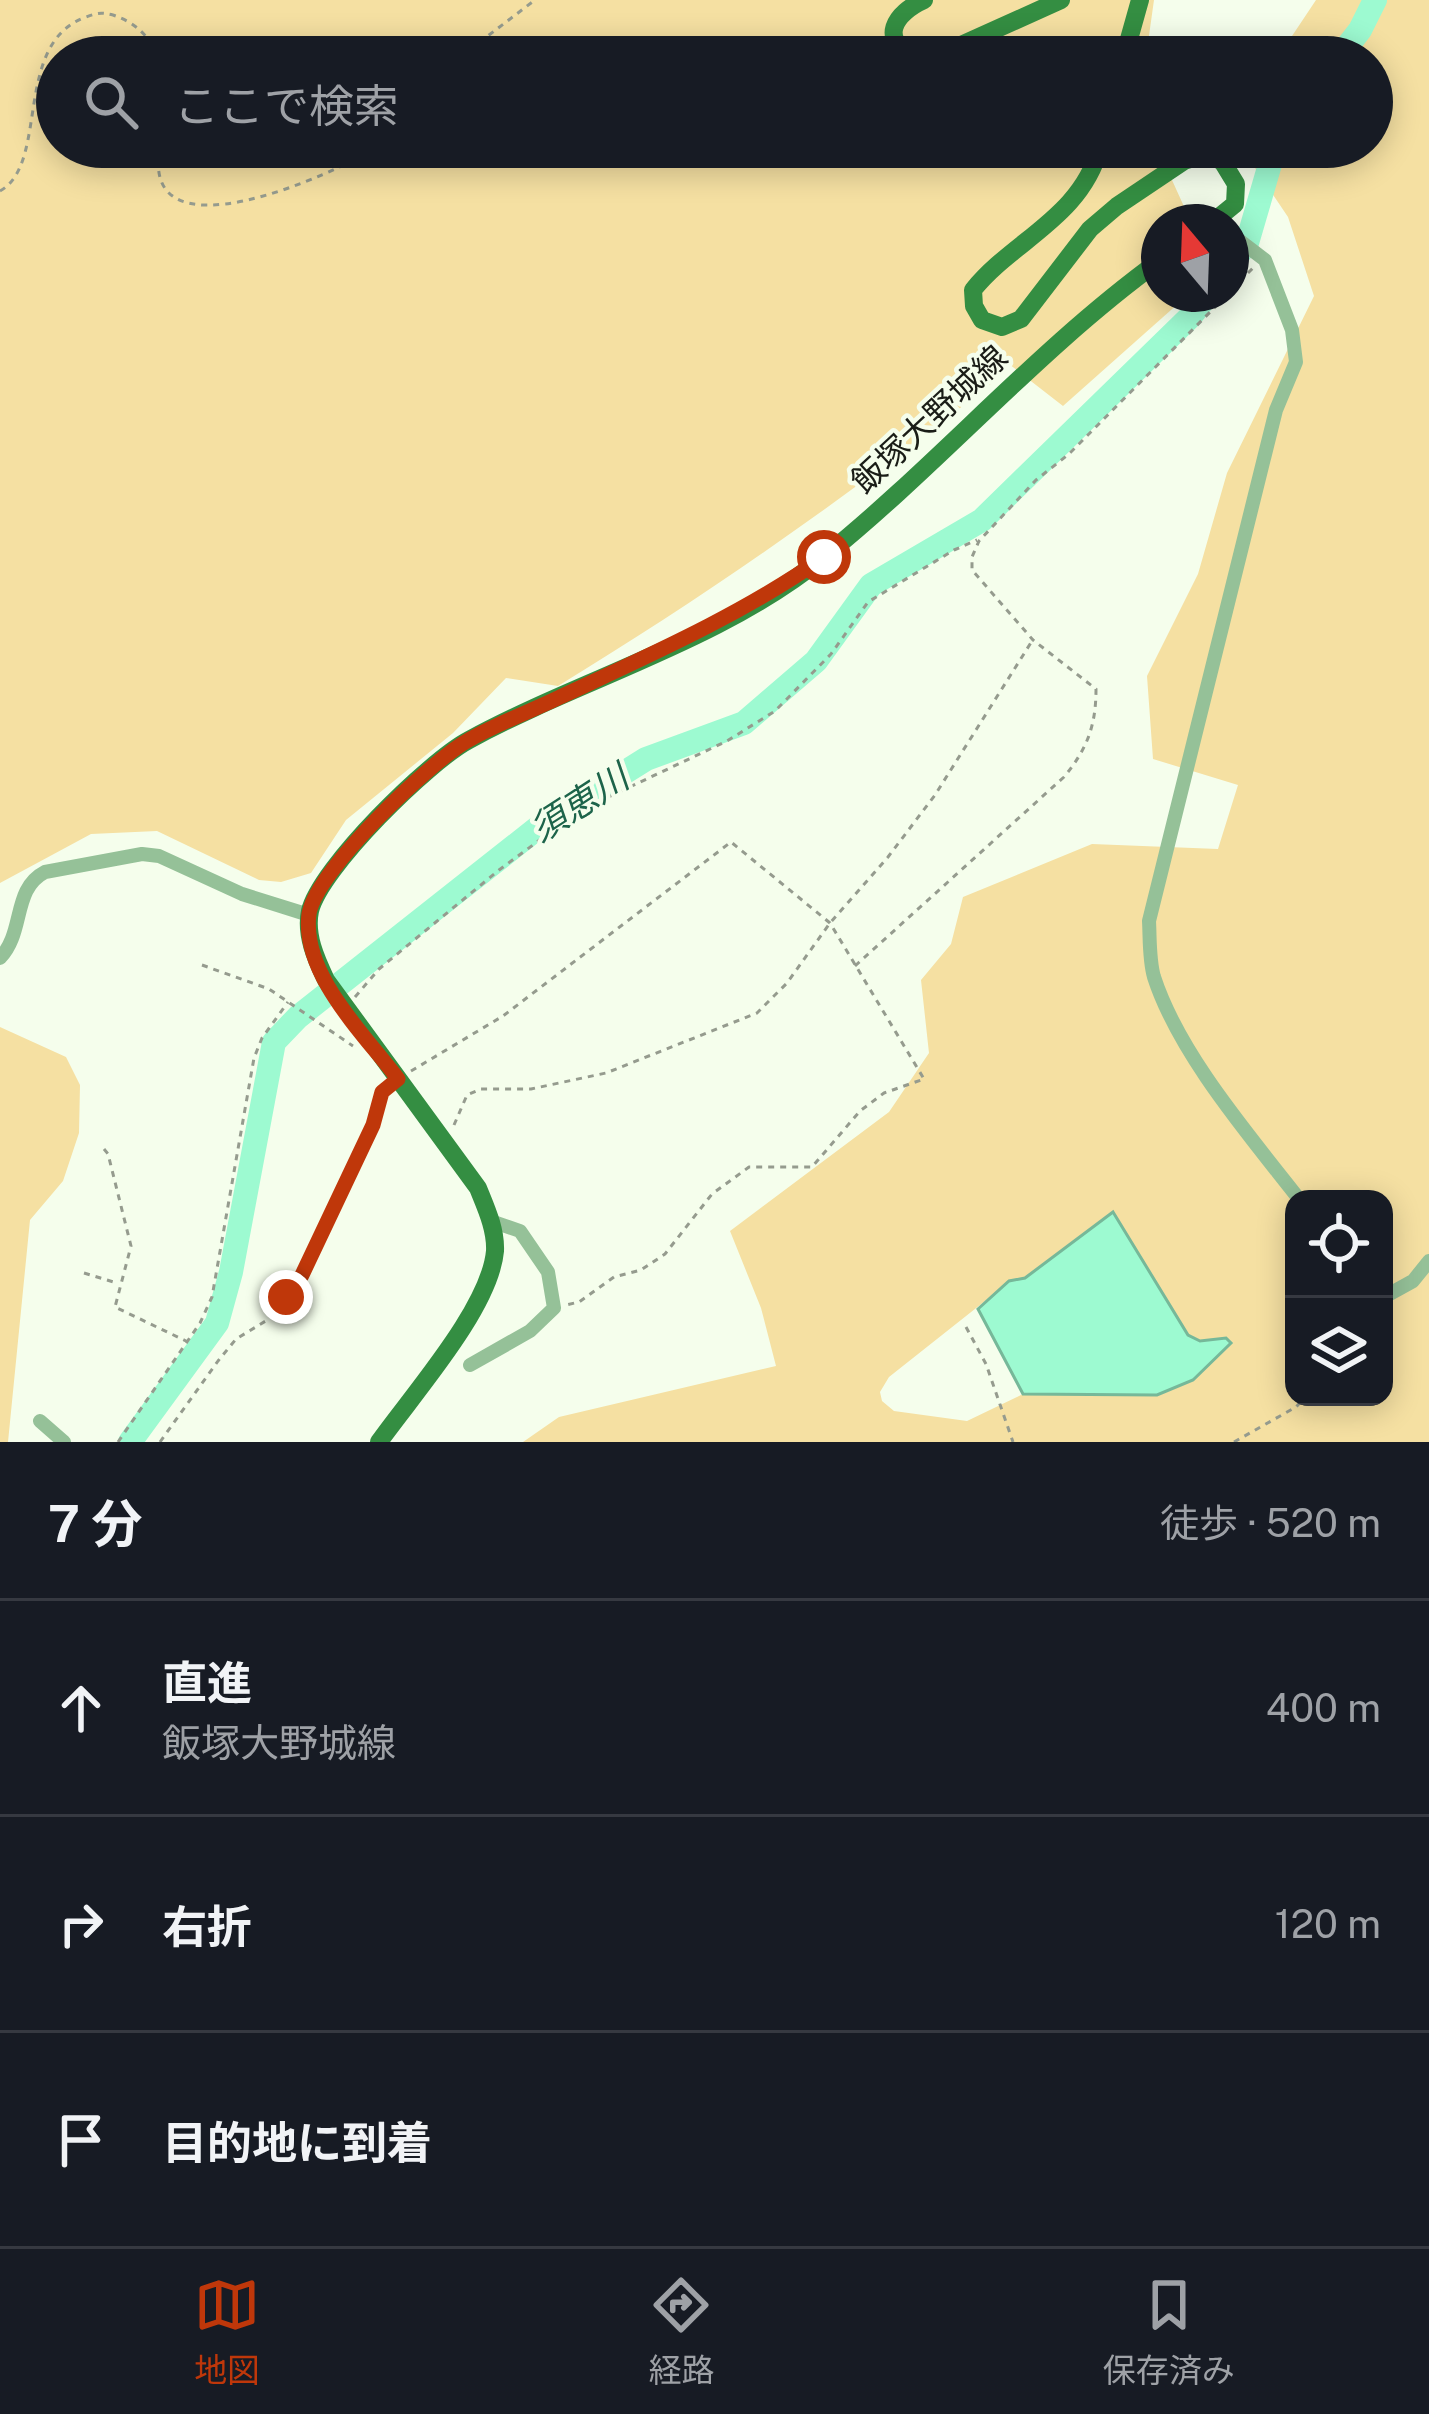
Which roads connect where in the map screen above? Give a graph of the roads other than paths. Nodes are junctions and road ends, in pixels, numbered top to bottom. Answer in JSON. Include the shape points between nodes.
{"nodes":[{"id":1,"x":924,"y":0,"type":"edge"},
{"id":2,"x":1060,"y":0,"type":"edge"},
{"id":3,"x":1140,"y":0,"type":"edge"},
{"id":4,"x":895,"y":36,"type":"edge"},
{"id":5,"x":981,"y":36,"type":"edge"},
{"id":6,"x":1130,"y":36,"type":"edge"},
{"id":7,"x":1089,"y":168,"type":"edge"},
{"id":8,"x":1174,"y":168,"type":"edge"},
{"id":9,"x":1227,"y":168,"type":"edge"},
{"id":10,"x":1235,"y":204,"type":"edge"},
{"id":11,"x":1249,"y":247,"type":"edge"},
{"id":12,"x":1141,"y":275,"type":"edge"},
{"id":13,"x":309,"y":915,"type":"junction"},
{"id":14,"x":0,"y":958,"type":"edge"},
{"id":15,"x":1292,"y":1190,"type":"edge"},
{"id":16,"x":491,"y":1221,"type":"junction"},
{"id":17,"x":1429,"y":1261,"type":"edge"},
{"id":18,"x":1393,"y":1292,"type":"edge"},
{"id":19,"x":470,"y":1365,"type":"dead end"},
{"id":20,"x":40,"y":1421,"type":"dead end"},
{"id":21,"x":64,"y":1442,"type":"edge"},
{"id":22,"x":379,"y":1442,"type":"edge"}],
"edges":[{"from":1,"to":4,"type":"main road","via":[[903,10]]},
{"from":2,"to":5,"type":"main road"},
{"from":3,"to":6,"type":"main road"},
{"from":7,"to":8,"type":"main road","name":"飯塚大野城線","via":[[1072,200],[973,290],[982,320],[1002,327],[1022,319],[1090,230]]},
{"from":9,"to":10,"type":"main road","name":"飯塚大野城線"},
{"from":11,"to":15,"type":"street","via":[[1292,330],[1296,362],[1265,451],[1149,920],[1152,972],[1165,1006],[1219,1095]]},
{"from":12,"to":13,"type":"main road","name":"飯塚大野城線","via":[[784,585],[466,741],[344,855],[317,889]]},
{"from":13,"to":14,"type":"street","via":[[142,854],[33,878],[16,938]]},
{"from":13,"to":16,"type":"main road","via":[[312,951],[326,980],[478,1188]]},
{"from":16,"to":19,"type":"street","via":[[520,1232],[548,1272],[554,1308]]},
{"from":16,"to":22,"type":"main road","via":[[495,1248],[474,1309]]},
{"from":17,"to":18,"type":"street"},
{"from":20,"to":21,"type":"street"}]}
